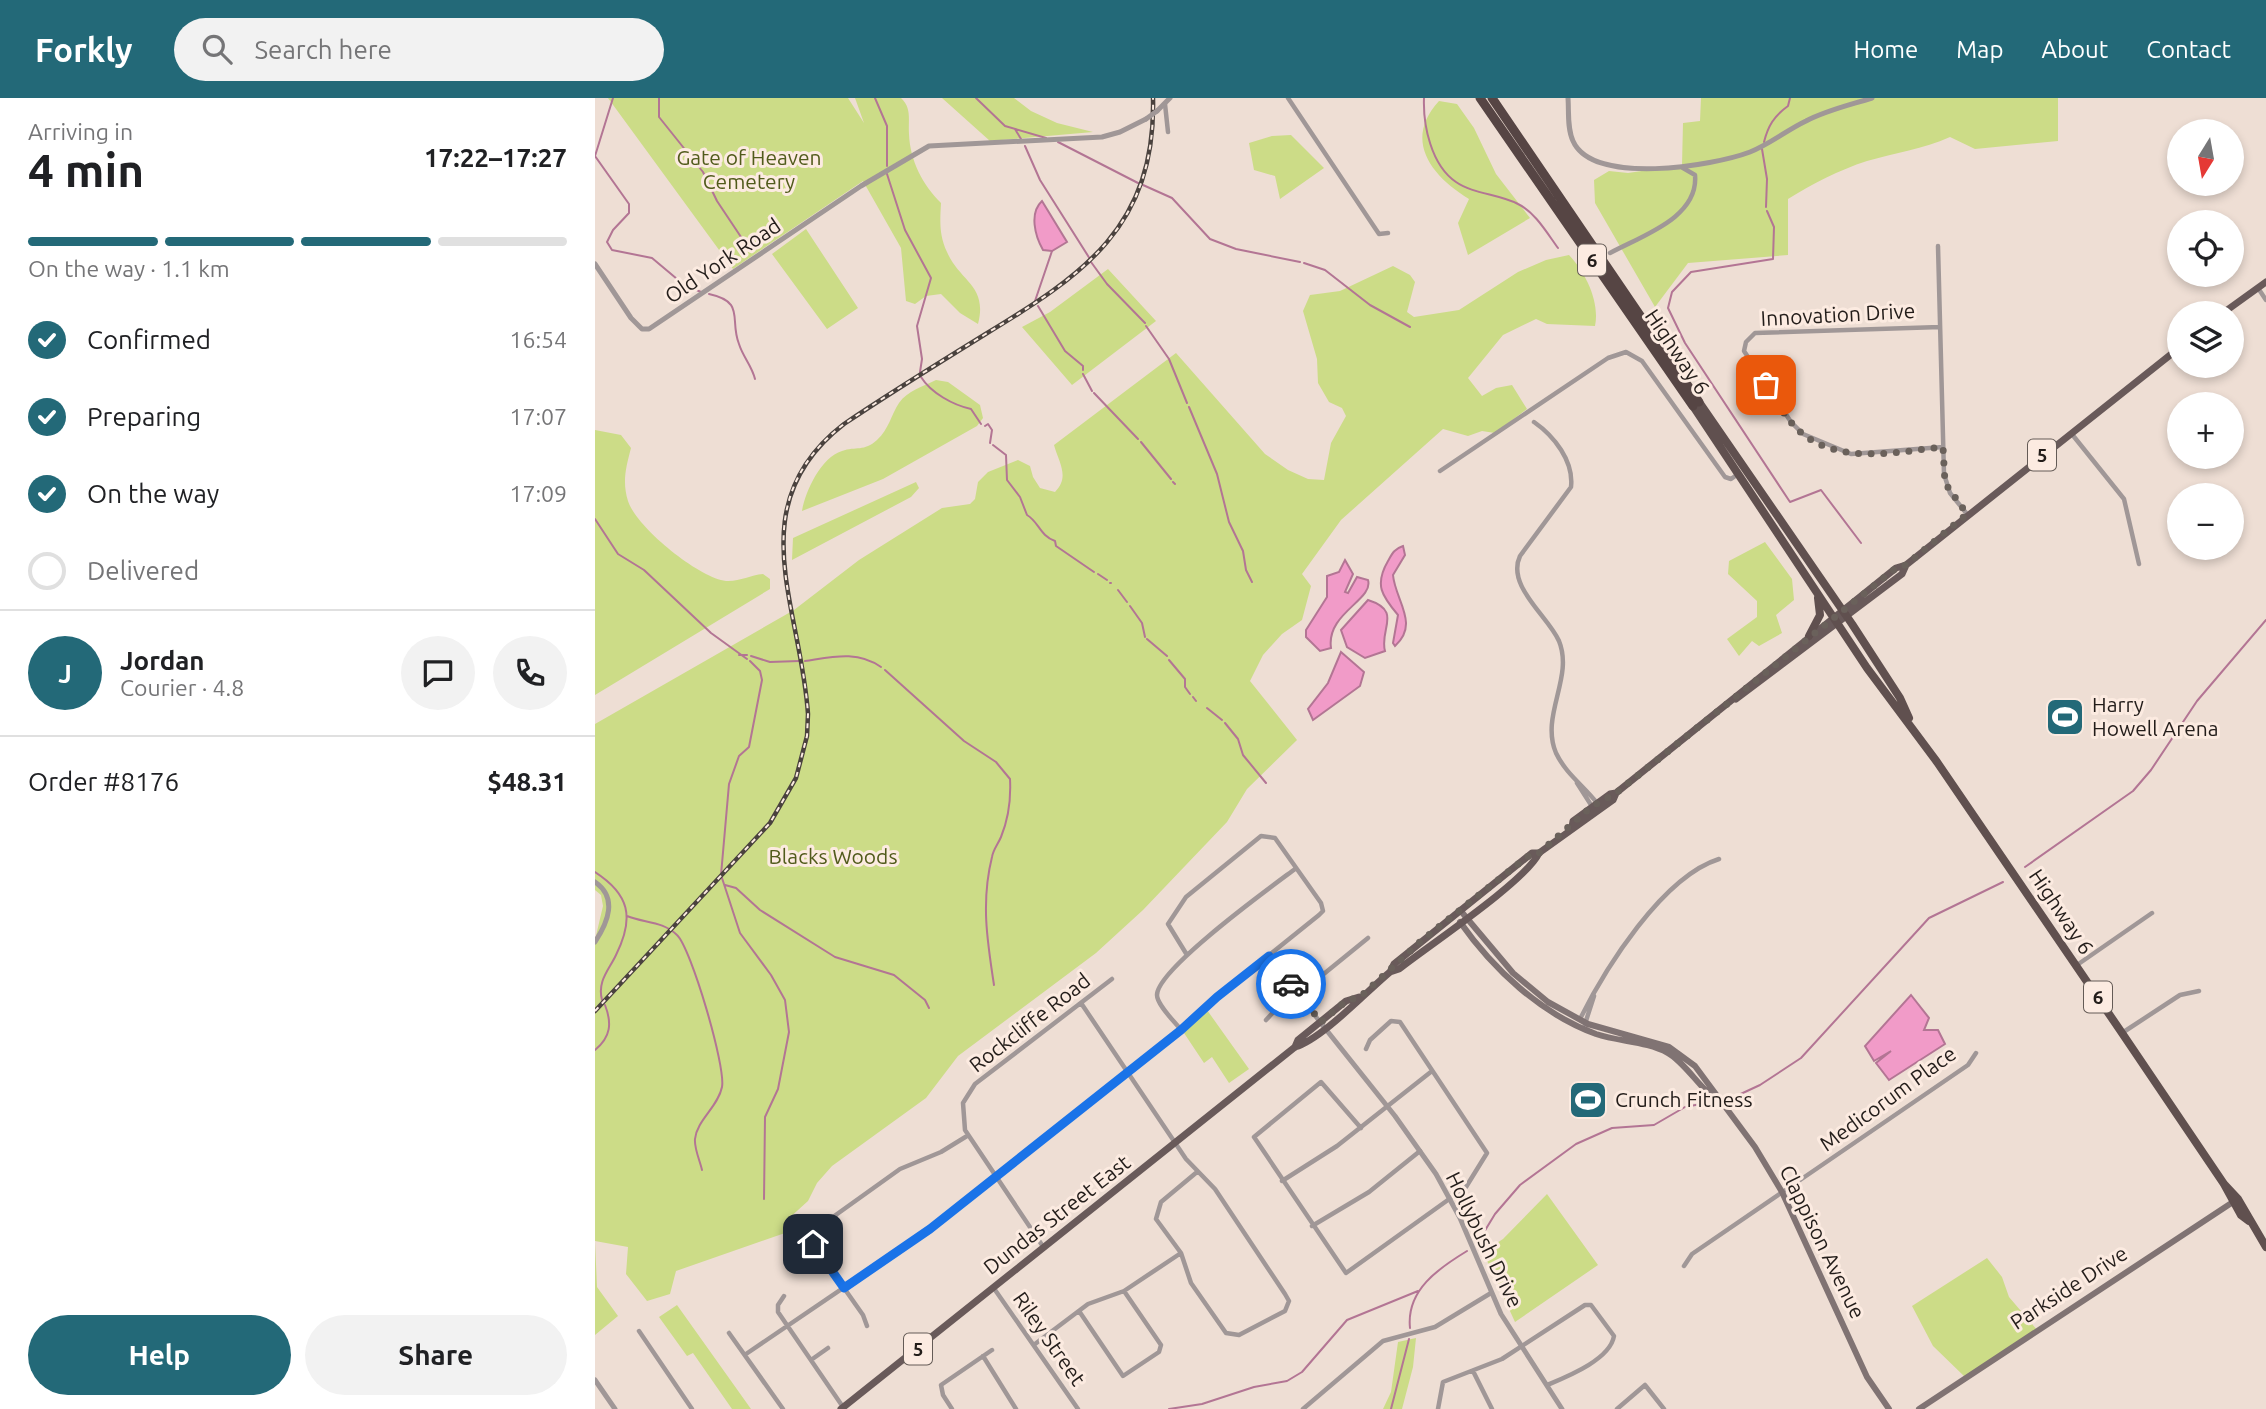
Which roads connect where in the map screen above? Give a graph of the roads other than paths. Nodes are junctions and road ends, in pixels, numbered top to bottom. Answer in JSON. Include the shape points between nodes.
{"nodes":[{"id":1,"x":1288,"y":98,"type":"edge"},
{"id":2,"x":1480,"y":98,"type":"edge"},
{"id":3,"x":1492,"y":98,"type":"edge"},
{"id":4,"x":1568,"y":98,"type":"edge"},
{"id":5,"x":1872,"y":98,"type":"edge"},
{"id":6,"x":1167,"y":101,"type":"edge"},
{"id":7,"x":1168,"y":132,"type":"dead end"},
{"id":8,"x":1679,"y":167,"type":"junction"},
{"id":9,"x":1388,"y":233,"type":"dead end"},
{"id":10,"x":1938,"y":246,"type":"dead end"},
{"id":11,"x":1611,"y":253,"type":"dead end"},
{"id":12,"x":595,"y":264,"type":"edge"},
{"id":13,"x":2266,"y":282,"type":"edge"},
{"id":14,"x":2257,"y":287,"type":"junction"},
{"id":15,"x":2266,"y":300,"type":"edge"},
{"id":16,"x":2239,"y":301,"type":"edge"},
{"id":17,"x":1940,"y":327,"type":"junction"},
{"id":18,"x":2167,"y":357,"type":"edge"},
{"id":19,"x":1696,"y":404,"type":"junction"},
{"id":20,"x":1534,"y":422,"type":"dead end"},
{"id":21,"x":2071,"y":433,"type":"junction"},
{"id":22,"x":1943,"y":447,"type":"junction"},
{"id":23,"x":1440,"y":471,"type":"dead end"},
{"id":24,"x":1744,"y":477,"type":"junction"},
{"id":25,"x":1967,"y":514,"type":"junction"},
{"id":26,"x":2139,"y":564,"type":"dead end"},
{"id":27,"x":1817,"y":592,"type":"junction"},
{"id":28,"x":1845,"y":613,"type":"junction"},
{"id":29,"x":1835,"y":621,"type":"junction"},
{"id":30,"x":1809,"y":636,"type":"junction"},
{"id":31,"x":1733,"y":701,"type":"junction"},
{"id":32,"x":1915,"y":730,"type":"junction"},
{"id":33,"x":1597,"y":808,"type":"junction"},
{"id":34,"x":1539,"y":853,"type":"junction"},
{"id":35,"x":1719,"y":859,"type":"dead end"},
{"id":36,"x":1295,"y":869,"type":"junction"},
{"id":37,"x":595,"y":882,"type":"edge"},
{"id":38,"x":1457,"y":912,"type":"junction"},
{"id":39,"x":2152,"y":913,"type":"dead end"},
{"id":40,"x":1462,"y":920,"type":"junction"},
{"id":41,"x":1368,"y":937,"type":"dead end"},
{"id":42,"x":595,"y":942,"type":"edge"},
{"id":43,"x":1187,"y":955,"type":"junction"},
{"id":44,"x":1269,"y":956,"type":"junction"},
{"id":45,"x":2076,"y":966,"type":"junction"},
{"id":46,"x":1390,"y":972,"type":"junction"},
{"id":47,"x":1112,"y":979,"type":"dead end"},
{"id":48,"x":1295,"y":989,"type":"junction"},
{"id":49,"x":2199,"y":990,"type":"dead end"},
{"id":50,"x":1081,"y":1003,"type":"junction"},
{"id":51,"x":1266,"y":1020,"type":"dead end"},
{"id":52,"x":1581,"y":1024,"type":"junction"},
{"id":53,"x":1323,"y":1025,"type":"junction"},
{"id":54,"x":1181,"y":1030,"type":"junction"},
{"id":55,"x":2122,"y":1033,"type":"junction"},
{"id":56,"x":1366,"y":1049,"type":"dead end"},
{"id":57,"x":1976,"y":1053,"type":"dead end"},
{"id":58,"x":1432,"y":1071,"type":"junction"},
{"id":59,"x":1127,"y":1073,"type":"junction"},
{"id":60,"x":1387,"y":1106,"type":"junction"},
{"id":61,"x":1361,"y":1128,"type":"junction"},
{"id":62,"x":967,"y":1136,"type":"junction"},
{"id":63,"x":1176,"y":1143,"type":"junction"},
{"id":64,"x":1420,"y":1151,"type":"junction"},
{"id":65,"x":1197,"y":1171,"type":"junction"},
{"id":66,"x":995,"y":1177,"type":"junction"},
{"id":67,"x":1282,"y":1181,"type":"junction"},
{"id":68,"x":1782,"y":1192,"type":"junction"},
{"id":69,"x":1451,"y":1199,"type":"junction"},
{"id":70,"x":2235,"y":1201,"type":"junction"},
{"id":71,"x":1312,"y":1226,"type":"junction"},
{"id":72,"x":2266,"y":1247,"type":"edge"},
{"id":73,"x":1044,"y":1248,"type":"junction"},
{"id":74,"x":1181,"y":1253,"type":"junction"},
{"id":75,"x":1684,"y":1266,"type":"dead end"},
{"id":76,"x":993,"y":1287,"type":"junction"},
{"id":77,"x":844,"y":1288,"type":"junction"},
{"id":78,"x":1124,"y":1291,"type":"junction"},
{"id":79,"x":1491,"y":1293,"type":"junction"},
{"id":80,"x":784,"y":1296,"type":"dead end"},
{"id":81,"x":1079,"y":1311,"type":"junction"},
{"id":82,"x":787,"y":1326,"type":"junction"},
{"id":83,"x":867,"y":1326,"type":"dead end"},
{"id":84,"x":639,"y":1331,"type":"dead end"},
{"id":85,"x":730,"y":1333,"type":"dead end"},
{"id":86,"x":1035,"y":1344,"type":"junction"},
{"id":87,"x":1522,"y":1346,"type":"junction"},
{"id":88,"x":828,"y":1348,"type":"dead end"},
{"id":89,"x":992,"y":1350,"type":"dead end"},
{"id":90,"x":746,"y":1354,"type":"junction"},
{"id":91,"x":983,"y":1356,"type":"junction"},
{"id":92,"x":811,"y":1360,"type":"junction"},
{"id":93,"x":1473,"y":1371,"type":"junction"},
{"id":94,"x":595,"y":1380,"type":"edge"},
{"id":95,"x":1547,"y":1385,"type":"junction"},
{"id":96,"x":1077,"y":1407,"type":"edge"},
{"id":97,"x":842,"y":1408,"type":"edge"},
{"id":98,"x":1310,"y":1408,"type":"edge"},
{"id":99,"x":615,"y":1409,"type":"edge"},
{"id":100,"x":692,"y":1409,"type":"edge"},
{"id":101,"x":783,"y":1409,"type":"edge"},
{"id":102,"x":952,"y":1409,"type":"edge"},
{"id":103,"x":1016,"y":1409,"type":"edge"},
{"id":104,"x":1070,"y":1409,"type":"edge"},
{"id":105,"x":1303,"y":1409,"type":"edge"},
{"id":106,"x":1438,"y":1409,"type":"edge"},
{"id":107,"x":1492,"y":1409,"type":"edge"},
{"id":108,"x":1562,"y":1409,"type":"edge"},
{"id":109,"x":1617,"y":1409,"type":"edge"},
{"id":110,"x":1664,"y":1409,"type":"edge"},
{"id":111,"x":1889,"y":1409,"type":"edge"},
{"id":112,"x":1919,"y":1409,"type":"edge"}],
"edges":[{"from":1,"to":9,"type":"street","via":[[1379,234]]},
{"from":2,"to":19,"type":"highway","name":"Highway 6","number":"6"},
{"from":3,"to":19,"type":"highway","name":"Highway 6","number":"6"},
{"from":4,"to":8,"type":"street","via":[[1573,142],[1591,157],[1618,168]]},
{"from":5,"to":8,"type":"street","via":[[1811,118],[1750,152]]},
{"from":6,"to":7,"type":"street","name":"Old York Road"},
{"from":6,"to":12,"type":"street","name":"Old York Road","bridge":true,"via":[[1146,119],[1102,137],[929,146],[861,186],[649,329],[642,329],[631,318]]},
{"from":8,"to":11,"type":"street","via":[[1695,175],[1696,188],[1683,210]]},
{"from":10,"to":17,"type":"street"},
{"from":13,"to":14,"type":"main road"},
{"from":14,"to":15,"type":"street"},
{"from":14,"to":16,"type":"main road"},
{"from":17,"to":22,"type":"street"},
{"from":17,"to":22,"type":"street","name":"Innovation Drive","via":[[1755,333],[1744,351],[1803,434],[1851,454]]},
{"from":18,"to":21,"type":"main road","number":"5"},
{"from":19,"to":24,"type":"highway","name":"Highway 6","number":"6"},
{"from":20,"to":33,"type":"street","via":[[1569,464],[1571,487],[1516,568],[1526,593],[1560,644],[1563,665],[1551,721],[1557,754]]},
{"from":21,"to":25,"type":"main road","number":"5"},
{"from":21,"to":26,"type":"street","via":[[2124,499]]},
{"from":22,"to":25,"type":"street","via":[[1945,483]]},
{"from":23,"to":24,"type":"street","via":[[1608,358],[1626,352],[1642,361],[1725,477]]},
{"from":24,"to":27,"type":"highway","name":"Highway 6","number":"6"},
{"from":24,"to":28,"type":"highway","name":"Highway 6","number":"6"},
{"from":25,"to":28,"type":"main road","number":"5"},
{"from":27,"to":29,"type":"highway","name":"Highway 6","number":"6"},
{"from":27,"to":30,"type":"highway","via":[[1820,615]]},
{"from":28,"to":29,"type":"main road","number":"5"},
{"from":28,"to":32,"type":"highway","name":"Highway 6","number":"6","via":[[1900,698]]},
{"from":29,"to":30,"type":"main road","name":"Dundas Street East","number":"5"},
{"from":29,"to":31,"type":"main road","name":"Dundas Street East","number":"5"},
{"from":29,"to":32,"type":"highway","name":"Highway 6","number":"6"},
{"from":30,"to":31,"type":"main road","name":"Dundas Street East","number":"5"},
{"from":31,"to":33,"type":"main road","name":"Dundas Street East","number":"5","via":[[1613,800]]},
{"from":32,"to":45,"type":"highway","name":"Highway 6","number":"6"},
{"from":33,"to":34,"type":"main road","name":"Dundas Street East","number":"5"},
{"from":34,"to":38,"type":"main road","name":"Dundas Street East","number":"5","via":[[1532,853]]},
{"from":34,"to":40,"type":"main road","name":"Dundas Street East","number":"5"},
{"from":35,"to":52,"type":"street","via":[[1689,877],[1652,910],[1621,949]]},
{"from":36,"to":43,"type":"street"},
{"from":36,"to":43,"type":"street","via":[[1275,838],[1261,836],[1186,897],[1170,919],[1170,930]]},
{"from":36,"to":44,"type":"street","via":[[1323,911]]},
{"from":37,"to":42,"type":"street","via":[[607,894],[609,908]]},
{"from":38,"to":40,"type":"main road","name":"Clappison Avenue"},
{"from":38,"to":46,"type":"main road","name":"Dundas Street East","number":"5"},
{"from":39,"to":45,"type":"street"},
{"from":40,"to":46,"type":"main road","name":"Dundas Street East","number":"5"},
{"from":40,"to":52,"type":"main road","name":"Clappison Avenue","via":[[1516,985],[1542,1005]]},
{"from":41,"to":48,"type":"street","via":[[1320,977]]},
{"from":43,"to":54,"type":"street","via":[[1157,995]]},
{"from":44,"to":48,"type":"street"},
{"from":44,"to":54,"type":"street"},
{"from":45,"to":55,"type":"highway","name":"Highway 6","number":"6"},
{"from":46,"to":53,"type":"main road","name":"Dundas Street East","number":"5","via":[[1360,997],[1346,1001]]},
{"from":47,"to":50,"type":"street","name":"Rockcliffe Road"},
{"from":48,"to":51,"type":"street"},
{"from":48,"to":53,"type":"street"},
{"from":49,"to":55,"type":"street","via":[[2181,995]]},
{"from":50,"to":59,"type":"street"},
{"from":50,"to":62,"type":"street","name":"Rockcliffe Road","via":[[975,1084],[963,1103]]},
{"from":52,"to":68,"type":"main road","name":"Clappison Avenue","via":[[1671,1051],[1700,1078],[1709,1095],[1755,1147]]},
{"from":53,"to":60,"type":"street","name":"Hollybush Drive"},
{"from":53,"to":63,"type":"main road","name":"Dundas Street East","number":"5","via":[[1298,1040]]},
{"from":54,"to":59,"type":"street"},
{"from":55,"to":70,"type":"highway","name":"Highway 6","number":"6"},
{"from":56,"to":58,"type":"street","via":[[1397,1020]]},
{"from":57,"to":68,"type":"street","name":"Medicorum Place","via":[[1968,1065]]},
{"from":58,"to":60,"type":"street"},
{"from":58,"to":69,"type":"street","via":[[1487,1153],[1469,1183]]},
{"from":59,"to":63,"type":"street"},
{"from":59,"to":66,"type":"street"},
{"from":60,"to":61,"type":"street"},
{"from":60,"to":64,"type":"street","name":"Hollybush Drive"},
{"from":61,"to":67,"type":"street"},
{"from":61,"to":67,"type":"street","via":[[1319,1082],[1255,1134]]},
{"from":62,"to":66,"type":"street"},
{"from":62,"to":77,"type":"street","via":[[900,1169],[813,1232],[813,1244]]},
{"from":63,"to":65,"type":"street"},
{"from":63,"to":73,"type":"main road","name":"Dundas Street East","number":"5"},
{"from":64,"to":69,"type":"street","name":"Hollybush Drive"},
{"from":64,"to":71,"type":"street","via":[[1369,1192]]},
{"from":65,"to":74,"type":"street","via":[[1156,1211],[1156,1219]]},
{"from":65,"to":74,"type":"street","via":[[1216,1189],[1289,1306],[1261,1326],[1239,1335],[1226,1333],[1191,1283]]},
{"from":66,"to":73,"type":"street"},
{"from":66,"to":77,"type":"street"},
{"from":67,"to":71,"type":"street"},
{"from":68,"to":75,"type":"street","name":"Medicorum Place","via":[[1692,1254]]},
{"from":68,"to":111,"type":"main road","name":"Clappison Avenue","via":[[1867,1377]]},
{"from":69,"to":71,"type":"street","via":[[1346,1273]]},
{"from":69,"to":79,"type":"street","name":"Hollybush Drive"},
{"from":70,"to":72,"type":"highway","name":"Highway 6","number":"6"},
{"from":70,"to":112,"type":"main road","name":"Parkside Drive"},
{"from":73,"to":76,"type":"main road","name":"Dundas Street East","number":"5"},
{"from":74,"to":78,"type":"street"},
{"from":76,"to":86,"type":"street","name":"Riley Street"},
{"from":76,"to":97,"type":"main road","name":"Dundas Street East","number":"5"},
{"from":77,"to":82,"type":"street"},
{"from":77,"to":83,"type":"street"},
{"from":78,"to":81,"type":"street"},
{"from":78,"to":81,"type":"street","via":[[1161,1345],[1159,1352],[1123,1376]]},
{"from":79,"to":87,"type":"street","name":"Hollybush Drive"},
{"from":79,"to":98,"type":"street","via":[[1439,1325],[1383,1341]]},
{"from":80,"to":82,"type":"street","via":[[778,1310]]},
{"from":81,"to":86,"type":"street"},
{"from":82,"to":90,"type":"street"},
{"from":82,"to":92,"type":"street"},
{"from":84,"to":100,"type":"street"},
{"from":85,"to":90,"type":"street"},
{"from":86,"to":96,"type":"street","name":"Riley Street"},
{"from":87,"to":93,"type":"street"},
{"from":87,"to":95,"type":"street","name":"Hollybush Drive"},
{"from":87,"to":95,"type":"street","via":[[1588,1304],[1614,1336],[1584,1368]]},
{"from":88,"to":92,"type":"street"},
{"from":89,"to":91,"type":"street"},
{"from":90,"to":101,"type":"street"},
{"from":91,"to":102,"type":"street","via":[[941,1385]]},
{"from":91,"to":103,"type":"street"},
{"from":92,"to":97,"type":"street"},
{"from":93,"to":106,"type":"street","via":[[1441,1383]]},
{"from":93,"to":107,"type":"street"},
{"from":94,"to":99,"type":"street"},
{"from":95,"to":108,"type":"street","name":"Hollybush Drive"},
{"from":96,"to":104,"type":"street"},
{"from":98,"to":105,"type":"street"},
{"from":109,"to":110,"type":"street","via":[[1643,1385]]}]}
